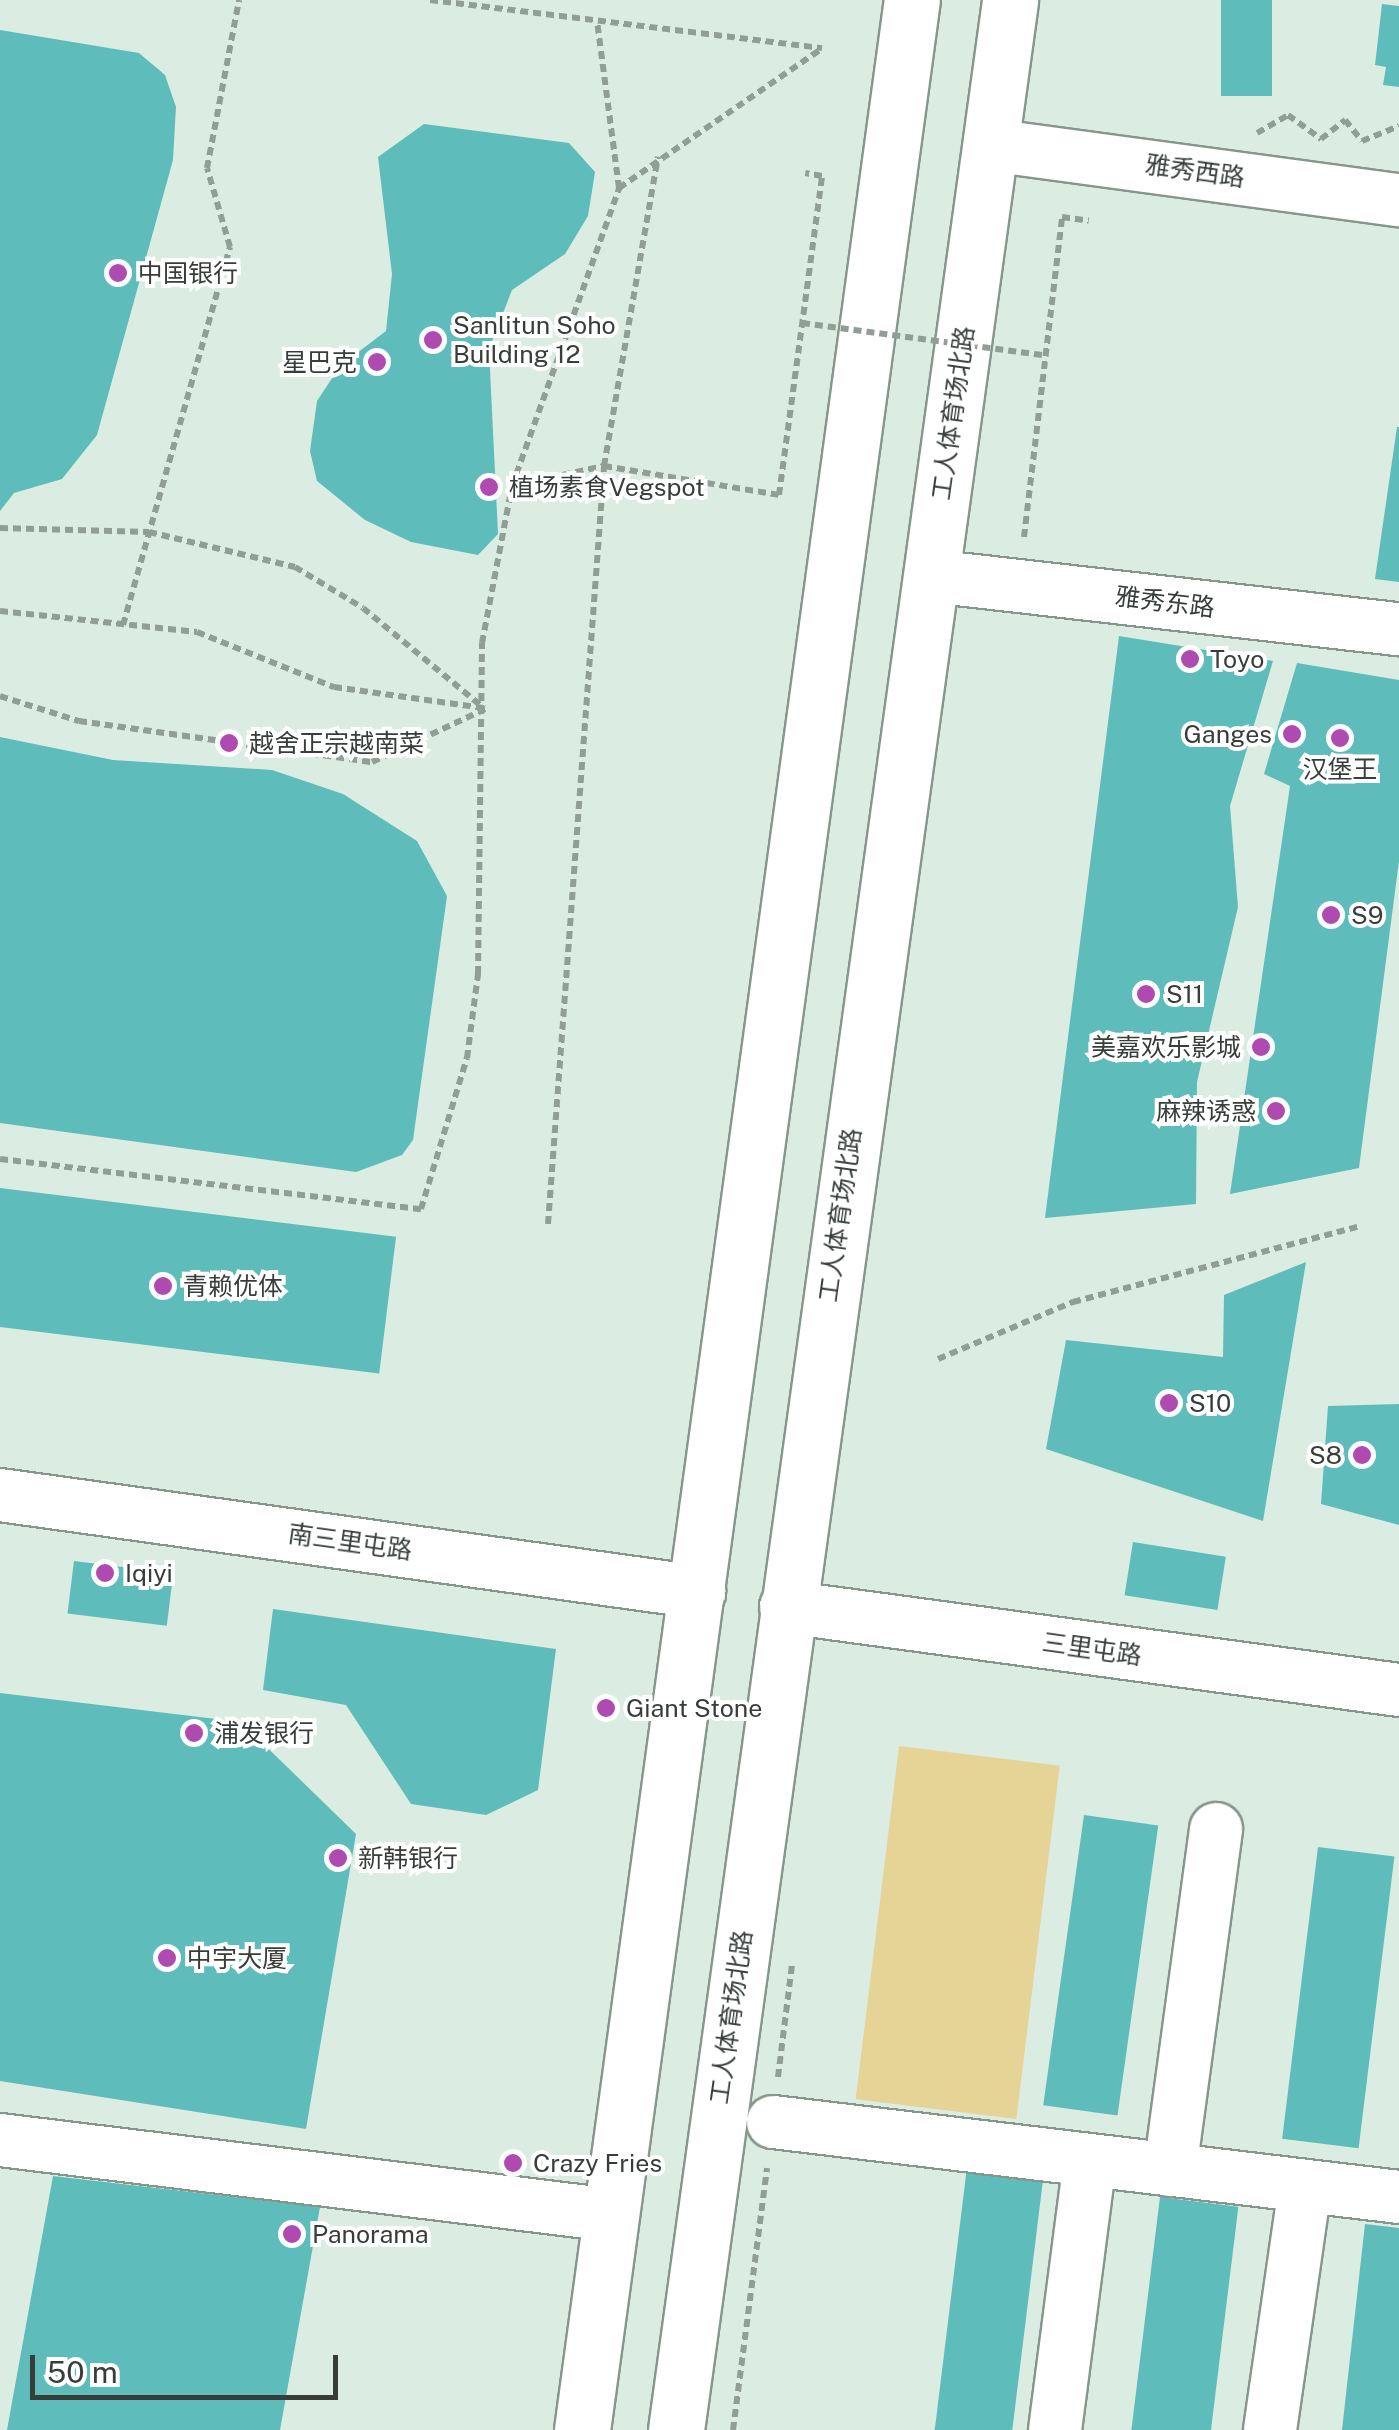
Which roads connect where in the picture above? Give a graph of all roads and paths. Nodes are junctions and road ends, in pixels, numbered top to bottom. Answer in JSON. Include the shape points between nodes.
{"nodes":[{"id":1,"x":239,"y":0,"type":"edge"},
{"id":2,"x":430,"y":0,"type":"edge"},
{"id":3,"x":912,"y":0,"type":"edge"},
{"id":4,"x":1010,"y":0,"type":"edge"},
{"id":5,"x":598,"y":20,"type":"junction"},
{"id":6,"x":1399,"y":126,"type":"edge"},
{"id":7,"x":1234,"y":130,"type":"dead end"},
{"id":8,"x":990,"y":145,"type":"junction"},
{"id":9,"x":658,"y":157,"type":"junction"},
{"id":10,"x":806,"y":173,"type":"dead end"},
{"id":11,"x":619,"y":188,"type":"junction"},
{"id":12,"x":1399,"y":200,"type":"edge"},
{"id":13,"x":1089,"y":220,"type":"dead end"},
{"id":14,"x":802,"y":323,"type":"junction"},
{"id":15,"x":1042,"y":355,"type":"junction"},
{"id":16,"x":604,"y":466,"type":"junction"},
{"id":17,"x":512,"y":486,"type":"junction"},
{"id":18,"x":0,"y":528,"type":"edge"},
{"id":19,"x":150,"y":532,"type":"junction"},
{"id":20,"x":1020,"y":536,"type":"dead end"},
{"id":21,"x":931,"y":576,"type":"junction"},
{"id":22,"x":0,"y":611,"type":"edge"},
{"id":23,"x":123,"y":625,"type":"junction"},
{"id":24,"x":1399,"y":629,"type":"edge"},
{"id":25,"x":0,"y":696,"type":"edge"},
{"id":26,"x":485,"y":708,"type":"junction"},
{"id":27,"x":0,"y":1159,"type":"edge"},
{"id":28,"x":548,"y":1224,"type":"dead end"},
{"id":29,"x":1356,"y":1227,"type":"dead end"},
{"id":30,"x":938,"y":1359,"type":"dead end"},
{"id":31,"x":0,"y":1495,"type":"edge"},
{"id":32,"x":699,"y":1592,"type":"junction"},
{"id":33,"x":786,"y":1607,"type":"junction"},
{"id":34,"x":1399,"y":1690,"type":"edge"},
{"id":35,"x":1216,"y":1829,"type":"dead end"},
{"id":36,"x":773,"y":2122,"type":"dead end"},
{"id":37,"x":0,"y":2140,"type":"edge"},
{"id":38,"x":1090,"y":2161,"type":"junction"},
{"id":39,"x":1170,"y":2170,"type":"junction"},
{"id":40,"x":1304,"y":2186,"type":"junction"},
{"id":41,"x":1399,"y":2197,"type":"edge"},
{"id":42,"x":612,"y":2214,"type":"junction"},
{"id":43,"x":582,"y":2430,"type":"edge"},
{"id":44,"x":676,"y":2430,"type":"edge"},
{"id":45,"x":1055,"y":2430,"type":"edge"},
{"id":46,"x":1270,"y":2430,"type":"edge"}],
"edges":[{"from":1,"to":19,"type":"path","via":[[208,168],[230,247]]},
{"from":2,"to":5,"type":"path"},
{"from":3,"to":32,"type":"main road"},
{"from":4,"to":8,"type":"main road","name":"工人体育场北路"},
{"from":5,"to":9,"type":"path","via":[[822,48]]},
{"from":5,"to":11,"type":"path"},
{"from":6,"to":7,"type":"path","via":[[1374,142],[1362,141],[1346,120],[1322,139],[1288,116],[1259,134]]},
{"from":8,"to":12,"type":"street","name":"雅秀西路"},
{"from":8,"to":21,"type":"main road","name":"工人体育场北路"},
{"from":9,"to":11,"type":"path"},
{"from":9,"to":16,"type":"path"},
{"from":10,"to":14,"type":"path","via":[[822,176]]},
{"from":11,"to":17,"type":"path"},
{"from":13,"to":15,"type":"path","via":[[1062,217]]},
{"from":14,"to":15,"type":"path","bridge":true},
{"from":14,"to":16,"type":"path","via":[[780,495]]},
{"from":15,"to":20,"type":"path"},
{"from":16,"to":17,"type":"path"},
{"from":16,"to":28,"type":"path"},
{"from":17,"to":26,"type":"path","via":[[482,643]]},
{"from":18,"to":19,"type":"path"},
{"from":19,"to":23,"type":"path"},
{"from":19,"to":26,"type":"path","via":[[295,567],[363,608]]},
{"from":21,"to":24,"type":"street","name":"雅秀东路"},
{"from":21,"to":33,"type":"main road","name":"工人体育场北路"},
{"from":22,"to":23,"type":"path"},
{"from":23,"to":26,"type":"path","via":[[197,632],[334,687]]},
{"from":25,"to":26,"type":"path","via":[[149,734],[372,762]]},
{"from":26,"to":27,"type":"path","via":[[478,974],[467,1058],[421,1209]]},
{"from":29,"to":30,"type":"path","via":[[1072,1302]]},
{"from":31,"to":32,"type":"street","name":"南三里屯路"},
{"from":32,"to":42,"type":"main road"},
{"from":33,"to":34,"type":"street","name":"三里屯路"},
{"from":33,"to":44,"type":"main road","name":"工人体育场北路"},
{"from":35,"to":39,"type":"street"},
{"from":36,"to":38,"type":"street"},
{"from":37,"to":42,"type":"street"},
{"from":38,"to":39,"type":"street"},
{"from":38,"to":45,"type":"street"},
{"from":39,"to":40,"type":"street"},
{"from":40,"to":41,"type":"street"},
{"from":40,"to":46,"type":"street"},
{"from":42,"to":43,"type":"main road"}]}
